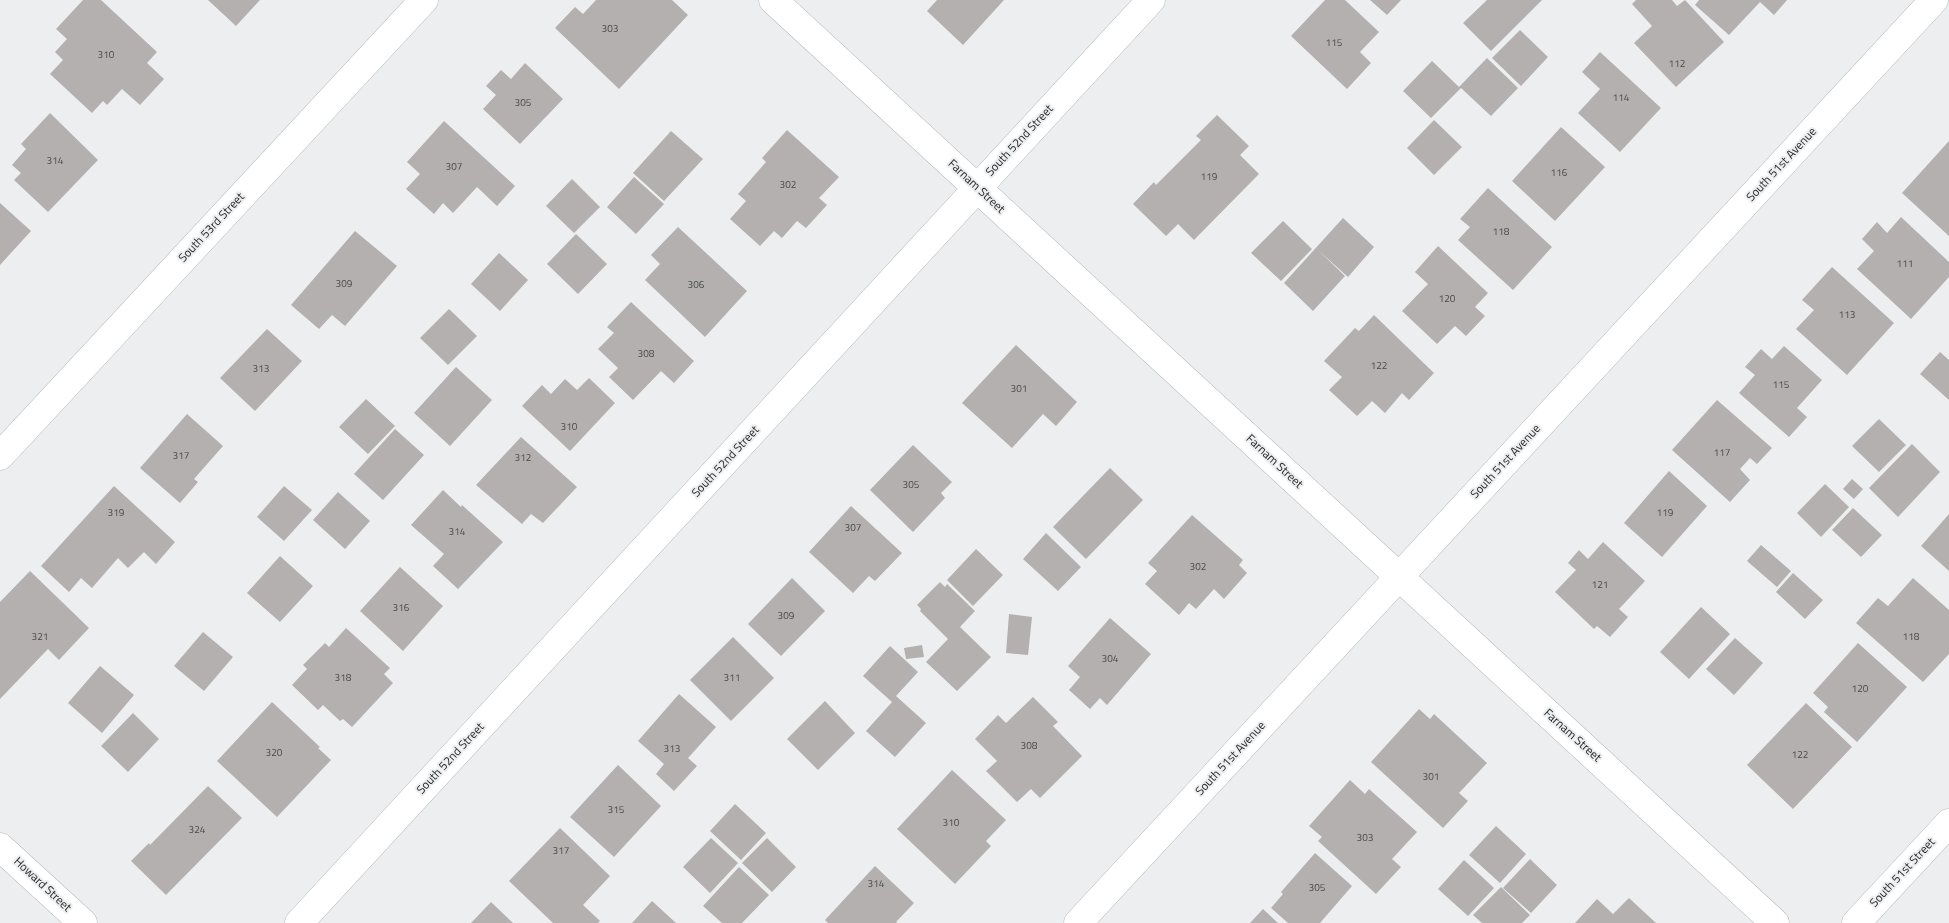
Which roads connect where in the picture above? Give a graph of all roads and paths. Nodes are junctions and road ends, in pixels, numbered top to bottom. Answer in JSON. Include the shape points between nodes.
{"nodes":[{"id":1,"x":424,"y":0,"type":"edge"},
{"id":2,"x":773,"y":0,"type":"edge"},
{"id":3,"x":1151,"y":0,"type":"edge"},
{"id":4,"x":1934,"y":0,"type":"edge"},
{"id":5,"x":977,"y":188,"type":"junction"},
{"id":6,"x":0,"y":456,"type":"edge"},
{"id":7,"x":1399,"y":578,"type":"junction"},
{"id":8,"x":1949,"y":823,"type":"edge"},
{"id":9,"x":0,"y":846,"type":"edge"},
{"id":10,"x":83,"y":923,"type":"edge"},
{"id":11,"x":299,"y":923,"type":"edge"},
{"id":12,"x":1078,"y":923,"type":"edge"},
{"id":13,"x":1776,"y":923,"type":"edge"},
{"id":14,"x":1856,"y":923,"type":"edge"}],
"edges":[{"from":1,"to":6,"type":"street","name":"South 53rd Street"},
{"from":2,"to":5,"type":"street","name":"Farnam Street"},
{"from":3,"to":5,"type":"street","name":"South 52nd Street"},
{"from":4,"to":7,"type":"street","name":"South 51st Avenue"},
{"from":5,"to":7,"type":"street","name":"Farnam Street"},
{"from":5,"to":11,"type":"street","name":"South 52nd Street"},
{"from":7,"to":12,"type":"street","name":"South 51st Avenue"},
{"from":7,"to":13,"type":"street","name":"Farnam Street"},
{"from":8,"to":14,"type":"street","name":"South 51st Street"},
{"from":9,"to":10,"type":"street","name":"Howard Street"}]}
